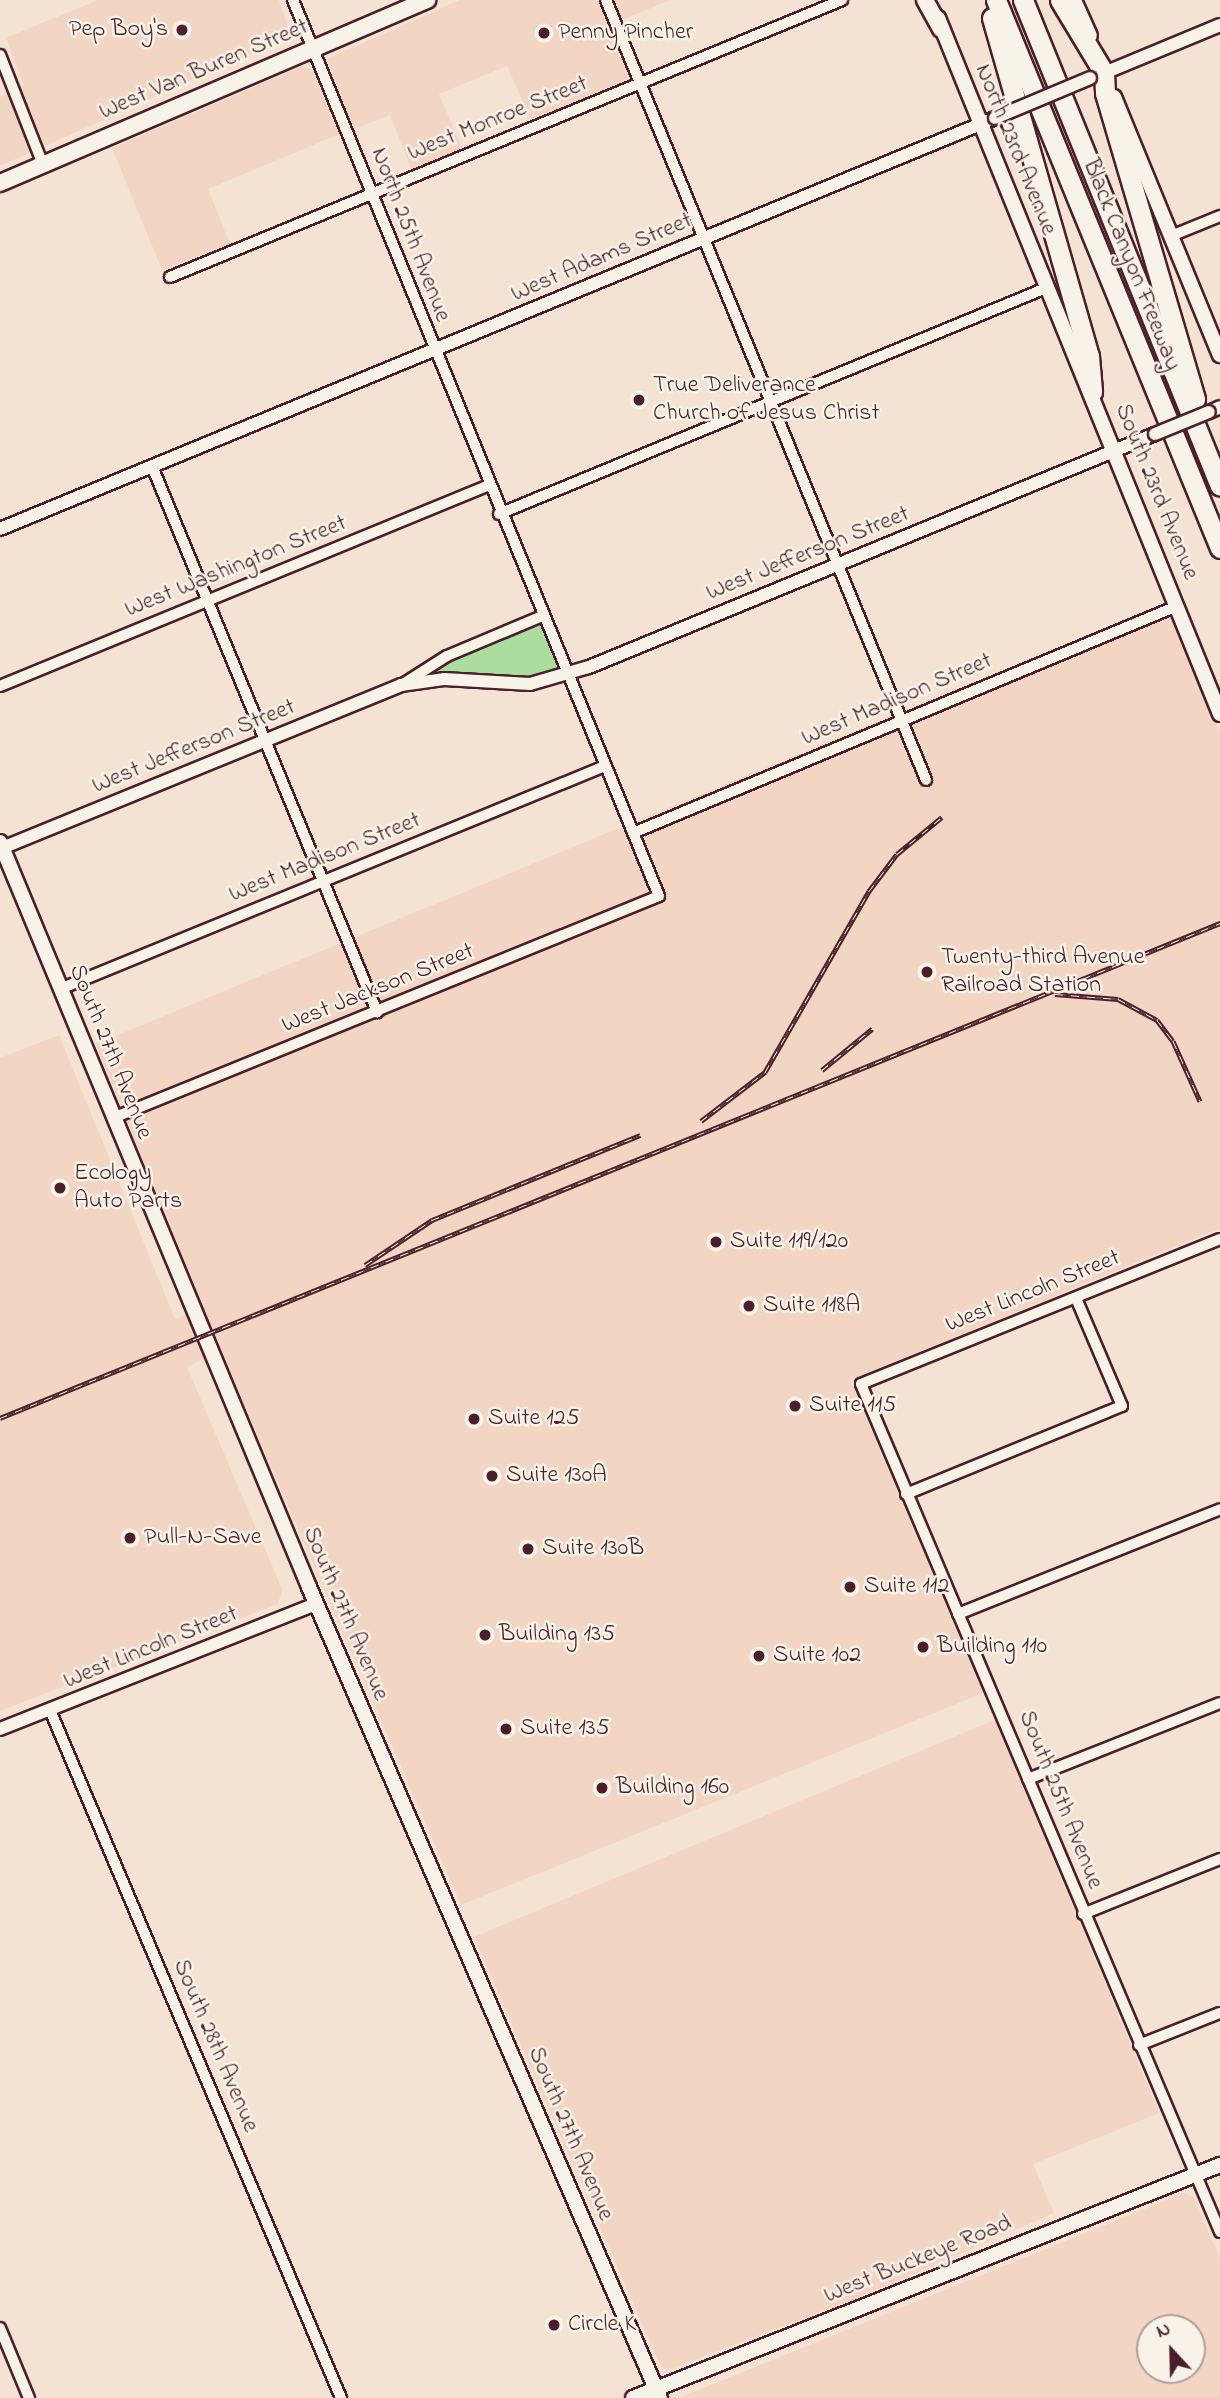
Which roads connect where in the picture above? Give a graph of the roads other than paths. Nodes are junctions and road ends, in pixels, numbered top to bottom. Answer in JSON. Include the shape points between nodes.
{"nodes":[{"id":1,"x":293,"y":0,"type":"edge"},
{"id":2,"x":427,"y":0,"type":"edge"},
{"id":3,"x":606,"y":0,"type":"edge"},
{"id":4,"x":842,"y":0,"type":"edge"},
{"id":5,"x":925,"y":0,"type":"edge"},
{"id":6,"x":933,"y":0,"type":"edge"},
{"id":7,"x":987,"y":0,"type":"edge"},
{"id":8,"x":996,"y":0,"type":"edge"},
{"id":9,"x":1023,"y":0,"type":"edge"},
{"id":10,"x":1060,"y":0,"type":"edge"},
{"id":11,"x":1074,"y":0,"type":"edge"},
{"id":12,"x":1220,"y":25,"type":"edge"},
{"id":13,"x":941,"y":29,"type":"junction"},
{"id":14,"x":312,"y":48,"type":"junction"},
{"id":15,"x":0,"y":55,"type":"edge"},
{"id":16,"x":1097,"y":75,"type":"junction"},
{"id":17,"x":640,"y":84,"type":"junction"},
{"id":18,"x":979,"y":124,"type":"junction"},
{"id":19,"x":43,"y":165,"type":"junction"},
{"id":20,"x":0,"y":184,"type":"edge"},
{"id":21,"x":372,"y":194,"type":"junction"},
{"id":22,"x":1220,"y":216,"type":"edge"},
{"id":23,"x":1171,"y":236,"type":"junction"},
{"id":24,"x":703,"y":239,"type":"junction"},
{"id":25,"x":170,"y":277,"type":"dead end"},
{"id":26,"x":1046,"y":288,"type":"junction"},
{"id":27,"x":432,"y":351,"type":"junction"},
{"id":28,"x":1220,"y":355,"type":"edge"},
{"id":29,"x":1092,"y":392,"type":"junction"},
{"id":30,"x":770,"y":402,"type":"junction"},
{"id":31,"x":1220,"y":407,"type":"edge"},
{"id":32,"x":1200,"y":438,"type":"junction"},
{"id":33,"x":1116,"y":450,"type":"junction"},
{"id":34,"x":152,"y":466,"type":"junction"},
{"id":35,"x":487,"y":486,"type":"junction"},
{"id":36,"x":1220,"y":486,"type":"edge"},
{"id":37,"x":499,"y":514,"type":"junction"},
{"id":38,"x":0,"y":529,"type":"edge"},
{"id":39,"x":1220,"y":548,"type":"edge"},
{"id":40,"x":836,"y":565,"type":"junction"},
{"id":41,"x":207,"y":602,"type":"junction"},
{"id":42,"x":1177,"y":606,"type":"junction"},
{"id":43,"x":542,"y":616,"type":"junction"},
{"id":44,"x":567,"y":674,"type":"junction"},
{"id":45,"x":401,"y":685,"type":"junction"},
{"id":46,"x":0,"y":686,"type":"edge"},
{"id":47,"x":1220,"y":714,"type":"edge"},
{"id":48,"x":901,"y":721,"type":"junction"},
{"id":49,"x":264,"y":741,"type":"junction"},
{"id":50,"x":605,"y":766,"type":"junction"},
{"id":51,"x":926,"y":780,"type":"dead end"},
{"id":52,"x":633,"y":833,"type":"junction"},
{"id":53,"x":1,"y":845,"type":"edge"},
{"id":54,"x":323,"y":882,"type":"junction"},
{"id":55,"x":60,"y":989,"type":"junction"},
{"id":56,"x":377,"y":1012,"type":"junction"},
{"id":57,"x":113,"y":1118,"type":"junction"},
{"id":58,"x":1220,"y":1239,"type":"edge"},
{"id":59,"x":1076,"y":1298,"type":"junction"},
{"id":60,"x":861,"y":1384,"type":"joint"},
{"id":61,"x":906,"y":1494,"type":"junction"},
{"id":62,"x":1220,"y":1509,"type":"edge"},
{"id":63,"x":316,"y":1604,"type":"junction"},
{"id":64,"x":958,"y":1614,"type":"junction"},
{"id":65,"x":1220,"y":1703,"type":"edge"},
{"id":66,"x":50,"y":1710,"type":"junction"},
{"id":67,"x":0,"y":1729,"type":"edge"},
{"id":68,"x":1028,"y":1779,"type":"junction"},
{"id":69,"x":1220,"y":1859,"type":"edge"},
{"id":70,"x":1083,"y":1914,"type":"junction"},
{"id":71,"x":1220,"y":2013,"type":"edge"},
{"id":72,"x":1139,"y":2045,"type":"junction"},
{"id":73,"x":1220,"y":2165,"type":"edge"},
{"id":74,"x":1195,"y":2175,"type":"junction"},
{"id":75,"x":1220,"y":2232,"type":"edge"},
{"id":76,"x":0,"y":2329,"type":"edge"},
{"id":77,"x":658,"y":2393,"type":"edge"},
{"id":78,"x":29,"y":2398,"type":"edge"},
{"id":79,"x":341,"y":2398,"type":"edge"},
{"id":80,"x":633,"y":2398,"type":"edge"}],
"edges":[{"from":1,"to":14,"type":"street","name":"North 25th Avenue"},
{"from":2,"to":14,"type":"main road","name":"West Van Buren Street"},
{"from":3,"to":17,"type":"street"},
{"from":4,"to":17,"type":"street","name":"West Monroe Street"},
{"from":5,"to":13,"type":"main road"},
{"from":6,"to":13,"type":"main road","name":"North 23rd Avenue"},
{"from":7,"to":29,"type":"highway","via":[[1089,356]]},
{"from":8,"to":39,"type":"highway","name":"Black Canyon Freeway"},
{"from":9,"to":32,"type":"highway","name":"Black Canyon Freeway"},
{"from":10,"to":16,"type":"highway"},
{"from":11,"to":16,"type":"main road"},
{"from":12,"to":16,"type":"street","name":"West Adams Street"},
{"from":13,"to":18,"type":"main road","name":"North 23rd Avenue"},
{"from":14,"to":19,"type":"main road","name":"West Van Buren Street"},
{"from":14,"to":21,"type":"street","name":"North 25th Avenue"},
{"from":15,"to":19,"type":"street"},
{"from":16,"to":18,"type":"street","name":"West Adams Street","bridge":true},
{"from":16,"to":23,"type":"main road"},
{"from":16,"to":32,"type":"highway","via":[[1195,395]]},
{"from":17,"to":21,"type":"street","name":"West Monroe Street"},
{"from":17,"to":24,"type":"street"},
{"from":18,"to":24,"type":"street","name":"West Adams Street"},
{"from":18,"to":26,"type":"main road","name":"North 23rd Avenue"},
{"from":19,"to":20,"type":"main road","name":"West Van Buren Street"},
{"from":21,"to":25,"type":"street","name":"West Monroe Street"},
{"from":21,"to":27,"type":"street","name":"North 25th Avenue"},
{"from":22,"to":23,"type":"street"},
{"from":23,"to":28,"type":"main road"},
{"from":24,"to":27,"type":"street","name":"West Adams Street"},
{"from":24,"to":30,"type":"street"},
{"from":26,"to":29,"type":"main road","name":"South 23rd Avenue"},
{"from":26,"to":30,"type":"street"},
{"from":27,"to":34,"type":"street","name":"West Adams Street"},
{"from":27,"to":35,"type":"street","name":"North 25th Avenue"},
{"from":29,"to":33,"type":"main road","name":"South 23rd Avenue"},
{"from":30,"to":37,"type":"street"},
{"from":30,"to":40,"type":"street"},
{"from":31,"to":33,"type":"street","name":"West Jefferson Street","bridge":true},
{"from":32,"to":36,"type":"highway","name":"Black Canyon Freeway"},
{"from":33,"to":40,"type":"street","name":"West Jefferson Street"},
{"from":33,"to":42,"type":"main road","name":"South 23rd Avenue"},
{"from":34,"to":38,"type":"street","name":"West Adams Street"},
{"from":34,"to":41,"type":"street"},
{"from":35,"to":37,"type":"street"},
{"from":35,"to":41,"type":"street","name":"West Washington Street"},
{"from":37,"to":43,"type":"street"},
{"from":40,"to":44,"type":"street","name":"West Jefferson Street"},
{"from":40,"to":48,"type":"street"},
{"from":41,"to":46,"type":"street","name":"West Washington Street"},
{"from":41,"to":49,"type":"street"},
{"from":42,"to":47,"type":"main road","name":"South 23rd Avenue"},
{"from":42,"to":48,"type":"street","name":"West Madison Street"},
{"from":43,"to":44,"type":"street"},
{"from":43,"to":45,"type":"street","name":"West Jefferson Street","via":[[447,656]]},
{"from":44,"to":45,"type":"street","name":"West Jefferson Street","via":[[530,684],[444,679]]},
{"from":44,"to":50,"type":"street"},
{"from":45,"to":49,"type":"street","name":"West Jefferson Street"},
{"from":48,"to":51,"type":"street"},
{"from":48,"to":52,"type":"street","name":"West Madison Street"},
{"from":49,"to":53,"type":"street","name":"West Jefferson Street"},
{"from":49,"to":54,"type":"street"},
{"from":50,"to":52,"type":"street"},
{"from":50,"to":54,"type":"street","name":"West Madison Street"},
{"from":52,"to":56,"type":"street","name":"West Jackson Street","via":[[659,896]]},
{"from":53,"to":55,"type":"main road","name":"South 27th Avenue"},
{"from":54,"to":55,"type":"street","name":"West Madison Street"},
{"from":54,"to":56,"type":"street"},
{"from":55,"to":57,"type":"main road","name":"South 27th Avenue"},
{"from":56,"to":57,"type":"street","name":"West Jackson Street"},
{"from":57,"to":63,"type":"main road","name":"South 27th Avenue"},
{"from":58,"to":59,"type":"street","name":"West Lincoln Street"},
{"from":59,"to":60,"type":"street","name":"West Lincoln Street"},
{"from":59,"to":61,"type":"street","via":[[1122,1406]]},
{"from":60,"to":61,"type":"street","name":"South 25th Avenue"},
{"from":61,"to":64,"type":"street","name":"South 25th Avenue"},
{"from":62,"to":64,"type":"street"},
{"from":63,"to":66,"type":"street","name":"West Lincoln Street"},
{"from":63,"to":77,"type":"main road","name":"South 27th Avenue"},
{"from":64,"to":68,"type":"street","name":"South 25th Avenue"},
{"from":65,"to":68,"type":"street"},
{"from":66,"to":67,"type":"street","name":"West Lincoln Street"},
{"from":66,"to":79,"type":"street","name":"South 28th Avenue"},
{"from":68,"to":70,"type":"street","name":"South 25th Avenue"},
{"from":69,"to":70,"type":"street"},
{"from":70,"to":72,"type":"street","name":"South 25th Avenue"},
{"from":71,"to":72,"type":"street"},
{"from":72,"to":74,"type":"street","name":"South 25th Avenue"},
{"from":73,"to":74,"type":"main road","name":"West Buckeye Road"},
{"from":74,"to":75,"type":"street","name":"South 25th Avenue"},
{"from":74,"to":77,"type":"main road","name":"West Buckeye Road"},
{"from":76,"to":78,"type":"street"},
{"from":77,"to":80,"type":"main road","name":"West Buckeye Road"}]}
